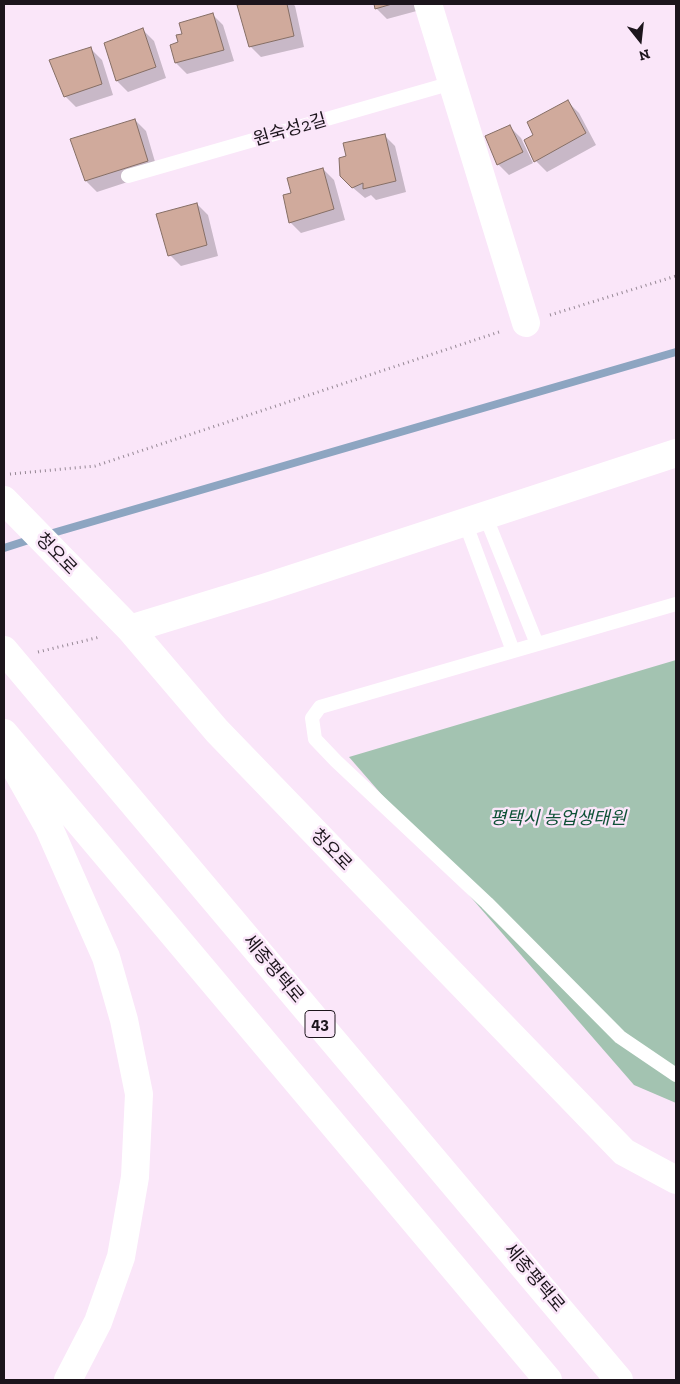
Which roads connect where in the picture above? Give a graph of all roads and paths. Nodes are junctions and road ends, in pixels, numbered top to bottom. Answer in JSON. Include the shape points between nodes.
{"nodes":[{"id":1,"x":428,"y":4,"type":"edge"},
{"id":2,"x":452,"y":84,"type":"junction"},
{"id":3,"x":128,"y":176,"type":"dead end"},
{"id":4,"x":676,"y":276,"type":"edge"},
{"id":5,"x":526,"y":323,"type":"junction"},
{"id":6,"x":676,"y":453,"type":"edge"},
{"id":7,"x":4,"y":474,"type":"edge"},
{"id":8,"x":7,"y":503,"type":"edge"},
{"id":9,"x":475,"y":519,"type":"junction"},
{"id":10,"x":676,"y":604,"type":"edge"},
{"id":11,"x":130,"y":629,"type":"junction"},
{"id":12,"x":537,"y":644,"type":"junction"},
{"id":13,"x":4,"y":650,"type":"edge"},
{"id":14,"x":513,"y":651,"type":"junction"},
{"id":15,"x":32,"y":665,"type":"junction"},
{"id":16,"x":4,"y":733,"type":"edge"},
{"id":17,"x":4,"y":748,"type":"edge"},
{"id":18,"x":676,"y":1075,"type":"edge"},
{"id":19,"x":676,"y":1180,"type":"edge"},
{"id":20,"x":616,"y":1376,"type":"edge"},
{"id":21,"x":68,"y":1380,"type":"edge"},
{"id":22,"x":548,"y":1380,"type":"edge"}],
"edges":[{"from":1,"to":2,"type":"main road"},
{"from":2,"to":3,"type":"lane","name":"원숙성2길"},
{"from":2,"to":5,"type":"main road"},
{"from":4,"to":5,"type":"path"},
{"from":5,"to":7,"type":"path","via":[[95,466]]},
{"from":6,"to":9,"type":"main road"},
{"from":8,"to":11,"type":"main road","name":"청오로"},
{"from":9,"to":11,"type":"main road"},
{"from":9,"to":12,"type":"lane"},
{"from":9,"to":14,"type":"lane"},
{"from":10,"to":12,"type":"lane"},
{"from":11,"to":15,"type":"path"},
{"from":11,"to":19,"type":"main road","name":"청오로","via":[[216,731],[624,1152]]},
{"from":12,"to":14,"type":"lane"},
{"from":13,"to":15,"type":"main road","name":"세종평택로","number":"43"},
{"from":14,"to":18,"type":"lane","via":[[320,707],[312,718],[315,738],[487,903],[620,1037]]},
{"from":15,"to":20,"type":"main road","name":"세종평택로","number":"43"},
{"from":16,"to":22,"type":"main road"},
{"from":17,"to":21,"type":"main road","via":[[49,828],[106,957],[124,1020],[139,1094],[135,1177],[121,1257],[98,1322]]}]}
